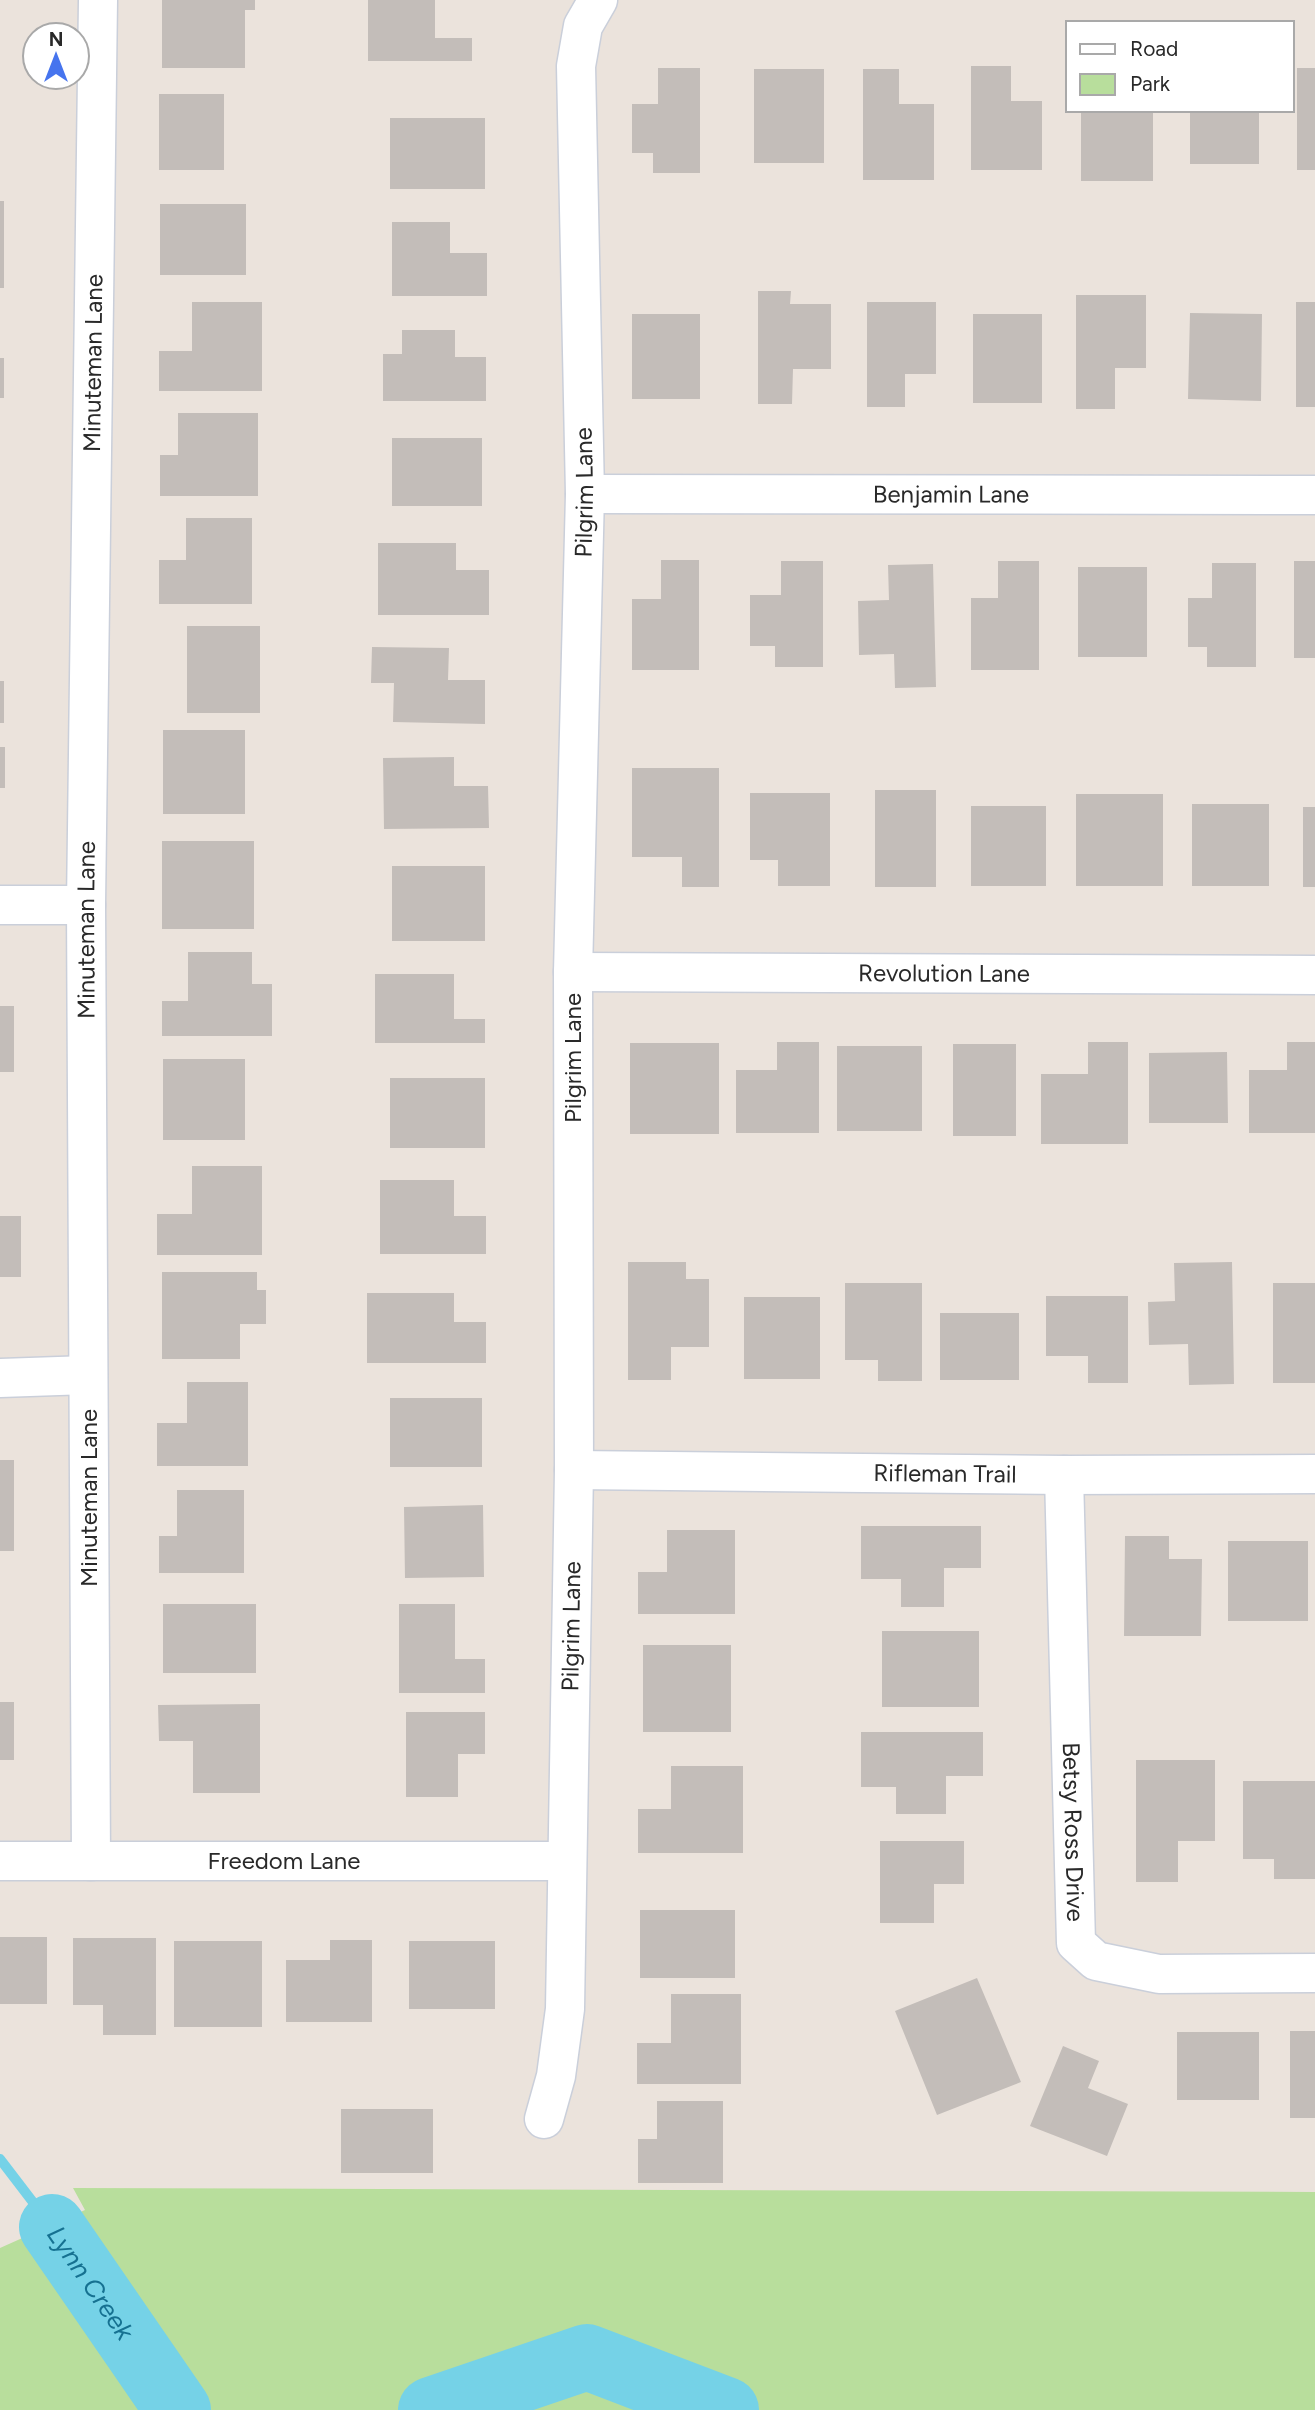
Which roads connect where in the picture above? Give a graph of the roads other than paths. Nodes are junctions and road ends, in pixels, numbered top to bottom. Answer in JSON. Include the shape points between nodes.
{"nodes":[{"id":1,"x":99,"y":0,"type":"edge"},
{"id":2,"x":598,"y":0,"type":"edge"},
{"id":3,"x":585,"y":494,"type":"junction"},
{"id":4,"x":1315,"y":495,"type":"edge"},
{"id":5,"x":0,"y":905,"type":"edge"},
{"id":6,"x":86,"y":905,"type":"junction"},
{"id":7,"x":573,"y":972,"type":"junction"},
{"id":8,"x":1315,"y":975,"type":"edge"},
{"id":9,"x":89,"y":1376,"type":"junction"},
{"id":10,"x":0,"y":1378,"type":"edge"},
{"id":11,"x":574,"y":1470,"type":"junction"},
{"id":12,"x":1315,"y":1474,"type":"edge"},
{"id":13,"x":1064,"y":1475,"type":"junction"},
{"id":14,"x":0,"y":1861,"type":"edge"},
{"id":15,"x":91,"y":1861,"type":"junction"},
{"id":16,"x":565,"y":1861,"type":"junction"},
{"id":17,"x":1315,"y":1973,"type":"edge"},
{"id":18,"x":544,"y":2119,"type":"dead end"}],
"edges":[{"from":1,"to":6,"type":"street","name":"Minuteman Lane"},
{"from":2,"to":3,"type":"street","name":"Pilgrim Lane","via":[[583,26],[576,66]]},
{"from":3,"to":4,"type":"street","name":"Benjamin Lane"},
{"from":3,"to":7,"type":"street","name":"Pilgrim Lane"},
{"from":5,"to":6,"type":"street"},
{"from":6,"to":9,"type":"street","name":"Minuteman Lane"},
{"from":7,"to":8,"type":"street","name":"Revolution Lane"},
{"from":7,"to":11,"type":"street","name":"Pilgrim Lane"},
{"from":9,"to":10,"type":"street"},
{"from":9,"to":15,"type":"street","name":"Minuteman Lane"},
{"from":11,"to":13,"type":"street","name":"Rifleman Trail"},
{"from":11,"to":16,"type":"street","name":"Pilgrim Lane"},
{"from":12,"to":13,"type":"street","name":"Rifleman Trail"},
{"from":13,"to":17,"type":"street","name":"Betsy Ross Drive","via":[[1076,1943],[1096,1961],[1159,1974]]},
{"from":14,"to":15,"type":"street","name":"Freedom Lane"},
{"from":15,"to":16,"type":"street","name":"Freedom Lane"},
{"from":16,"to":18,"type":"street","name":"Pilgrim Lane","via":[[565,2009],[556,2076]]}]}
